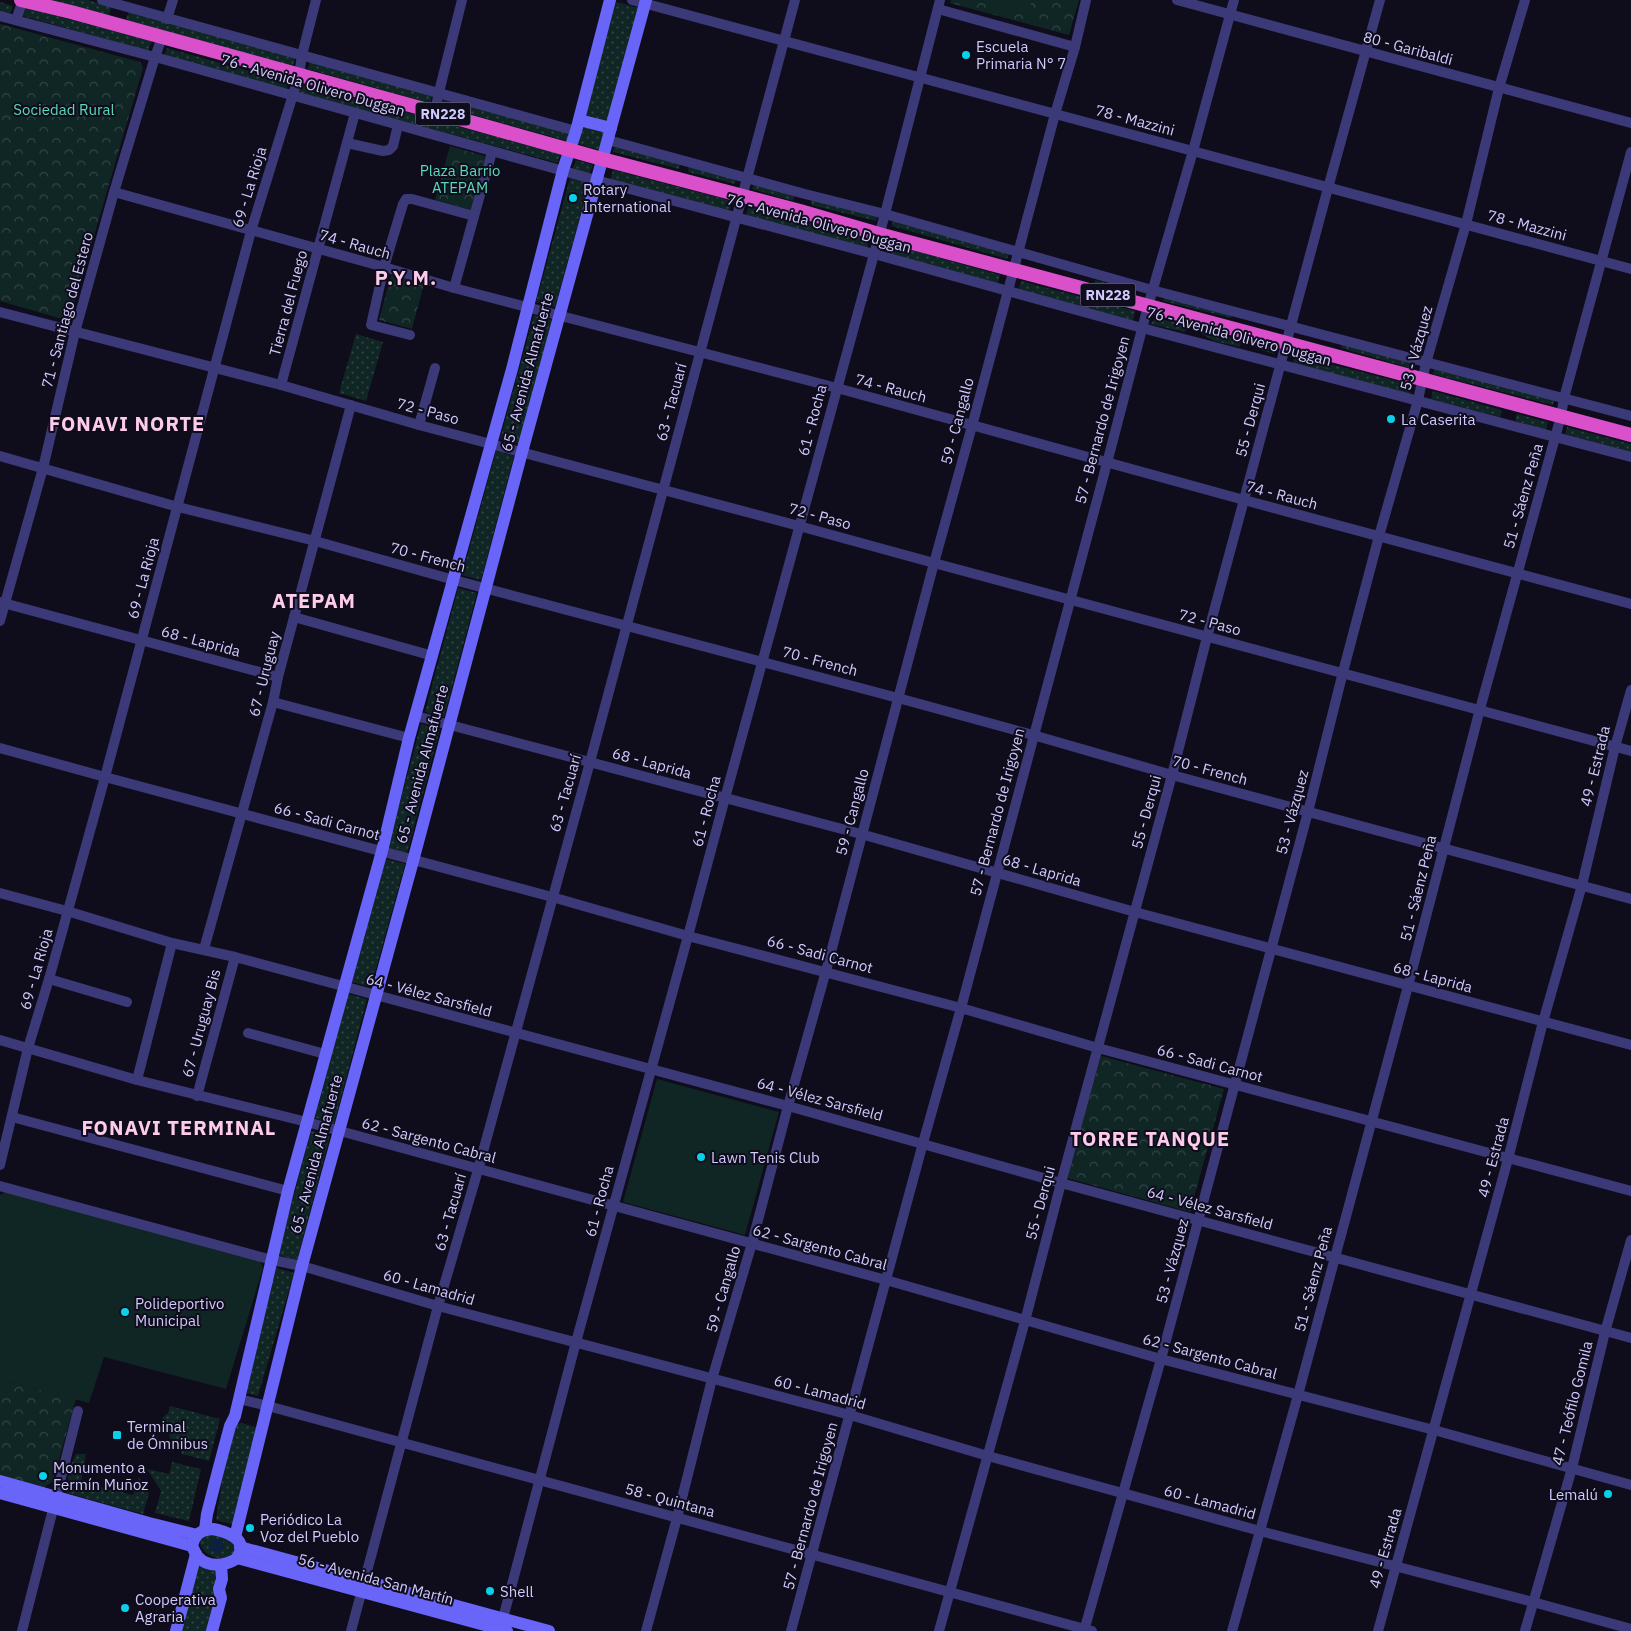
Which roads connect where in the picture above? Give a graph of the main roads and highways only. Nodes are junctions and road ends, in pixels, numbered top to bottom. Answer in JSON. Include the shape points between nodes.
{"nodes":[{"id":1,"x":22,"y":0,"type":"edge"},
{"id":2,"x":610,"y":0,"type":"edge"},
{"id":3,"x":646,"y":2,"type":"edge"},
{"id":4,"x":578,"y":125,"type":"junction"},
{"id":5,"x":609,"y":134,"type":"junction"},
{"id":6,"x":570,"y":150,"type":"junction"},
{"id":7,"x":602,"y":159,"type":"junction"},
{"id":8,"x":1631,"y":435,"type":"edge"},
{"id":9,"x":0,"y":1481,"type":"edge"},
{"id":10,"x":0,"y":1493,"type":"edge"},
{"id":11,"x":55,"y":1502,"type":"junction"},
{"id":12,"x":198,"y":1541,"type":"junction"},
{"id":13,"x":238,"y":1548,"type":"junction"},
{"id":14,"x":221,"y":1565,"type":"junction"},
{"id":15,"x":502,"y":1627,"type":"edge"},
{"id":16,"x":176,"y":1631,"type":"edge"},
{"id":17,"x":212,"y":1631,"type":"edge"},
{"id":18,"x":548,"y":1631,"type":"edge"}],
"edges":[{"from":1,"to":6,"type":"highway","name":"76 - Avenida Olivero Duggan","number":"RN228"},
{"from":2,"to":4,"type":"main road","name":"65 - Avenida Almafuerte"},
{"from":3,"to":5,"type":"main road","name":"65 - Avenida Almafuerte"},
{"from":4,"to":5,"type":"main road"},
{"from":4,"to":6,"type":"main road","name":"65 - Avenida Almafuerte"},
{"from":5,"to":7,"type":"main road","name":"65 - Avenida Almafuerte"},
{"from":6,"to":7,"type":"highway","name":"76 - Avenida Olivero Duggan","number":"RN228"},
{"from":6,"to":12,"type":"main road","name":"65 - Avenida Almafuerte","via":[[409,738],[382,851],[288,1191],[235,1416]]},
{"from":7,"to":8,"type":"highway","name":"76 - Avenida Olivero Duggan","number":"RN228"},
{"from":7,"to":13,"type":"main road","name":"65 - Avenida Almafuerte","via":[[302,1266]]},
{"from":9,"to":11,"type":"main road"},
{"from":10,"to":11,"type":"main road"},
{"from":11,"to":12,"type":"main road","via":[[149,1523]]},
{"from":12,"to":13,"type":"main road","via":[[213,1529],[220,1530],[228,1532]]},
{"from":12,"to":14,"type":"main road","via":[[198,1558],[212,1565]]},
{"from":12,"to":16,"type":"main road","name":"65 - Avenida Almafuerte"},
{"from":13,"to":14,"type":"main road","via":[[230,1563]]},
{"from":13,"to":15,"type":"main road","name":"56 - Avenida San Martín"},
{"from":14,"to":17,"type":"main road","via":[[221,1598]]},
{"from":15,"to":18,"type":"main road","name":"56 - Avenida San Martín"}]}
